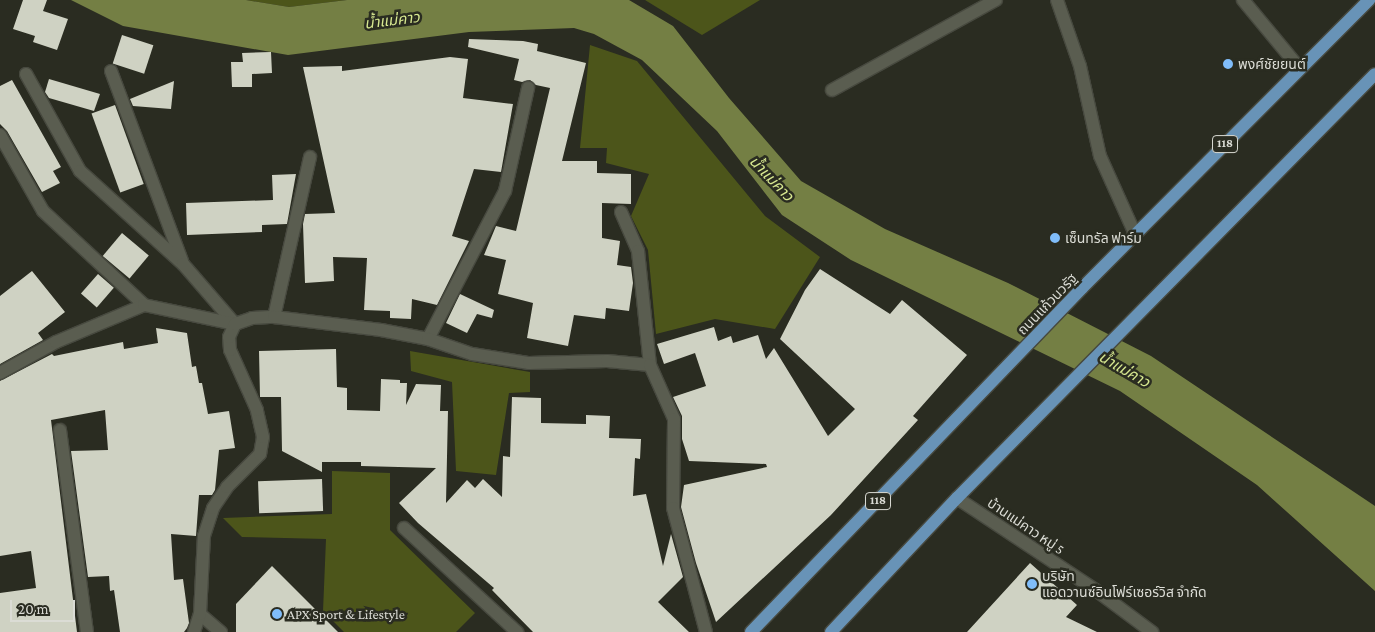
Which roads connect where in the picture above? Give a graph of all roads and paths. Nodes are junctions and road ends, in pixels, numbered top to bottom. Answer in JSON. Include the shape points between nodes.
{"nodes":[{"id":1,"x":996,"y":0,"type":"edge"},
{"id":2,"x":1057,"y":0,"type":"edge"},
{"id":3,"x":1243,"y":0,"type":"edge"},
{"id":4,"x":1364,"y":2,"type":"edge"},
{"id":5,"x":1300,"y":69,"type":"junction"},
{"id":6,"x":111,"y":71,"type":"dead end"},
{"id":7,"x":26,"y":74,"type":"dead end"},
{"id":8,"x":1375,"y":74,"type":"edge"},
{"id":9,"x":528,"y":88,"type":"dead end"},
{"id":10,"x":832,"y":90,"type":"dead end"},
{"id":11,"x":0,"y":134,"type":"edge"},
{"id":12,"x":310,"y":157,"type":"dead end"},
{"id":13,"x":620,"y":212,"type":"dead end"},
{"id":14,"x":1135,"y":234,"type":"junction"},
{"id":15,"x":183,"y":264,"type":"junction"},
{"id":16,"x":144,"y":305,"type":"junction"},
{"id":17,"x":274,"y":317,"type":"junction"},
{"id":18,"x":235,"y":324,"type":"junction"},
{"id":19,"x":428,"y":339,"type":"junction"},
{"id":20,"x":650,"y":365,"type":"junction"},
{"id":21,"x":0,"y":373,"type":"edge"},
{"id":22,"x":60,"y":430,"type":"dead end"},
{"id":23,"x":957,"y":498,"type":"junction"},
{"id":24,"x":404,"y":528,"type":"dead end"},
{"id":25,"x":200,"y":614,"type":"junction"},
{"id":26,"x":87,"y":632,"type":"edge"},
{"id":27,"x":194,"y":632,"type":"edge"},
{"id":28,"x":221,"y":632,"type":"edge"},
{"id":29,"x":517,"y":632,"type":"edge"},
{"id":30,"x":706,"y":632,"type":"edge"},
{"id":31,"x":750,"y":632,"type":"edge"},
{"id":32,"x":831,"y":632,"type":"edge"},
{"id":33,"x":1152,"y":632,"type":"edge"}],
"edges":[{"from":1,"to":10,"type":"street"},
{"from":2,"to":14,"type":"street","via":[[1080,66],[1100,156]]},
{"from":3,"to":5,"type":"street"},
{"from":4,"to":5,"type":"main road","name":"ถนนแก้วนวรัฐ","number":"118"},
{"from":5,"to":14,"type":"main road","name":"ถนนแก้วนวรัฐ","number":"118"},
{"from":6,"to":15,"type":"street"},
{"from":7,"to":15,"type":"street","via":[[80,171]]},
{"from":8,"to":23,"type":"main road"},
{"from":9,"to":19,"type":"street","via":[[505,191]]},
{"from":11,"to":16,"type":"street","via":[[43,211]]},
{"from":12,"to":17,"type":"street"},
{"from":13,"to":20,"type":"street","via":[[638,251]]},
{"from":14,"to":31,"type":"main road","name":"ถนนแก้วนวรัฐ","number":"118"},
{"from":15,"to":18,"type":"street"},
{"from":16,"to":18,"type":"street"},
{"from":16,"to":21,"type":"street","via":[[56,342]]},
{"from":17,"to":18,"type":"street","via":[[252,318]]},
{"from":17,"to":19,"type":"street"},
{"from":18,"to":25,"type":"street","via":[[229,337],[230,350],[257,410],[263,437],[260,454],[227,487],[213,508],[204,536]]},
{"from":19,"to":20,"type":"street","via":[[472,354],[529,363],[607,360]]},
{"from":20,"to":30,"type":"street","via":[[674,419],[673,508]]},
{"from":22,"to":26,"type":"street"},
{"from":23,"to":32,"type":"main road"},
{"from":23,"to":33,"type":"street","name":"บ้านแม่คาว หมู่ 5","via":[[1097,590]]},
{"from":24,"to":29,"type":"street"},
{"from":25,"to":27,"type":"street"},
{"from":25,"to":28,"type":"street"}]}
